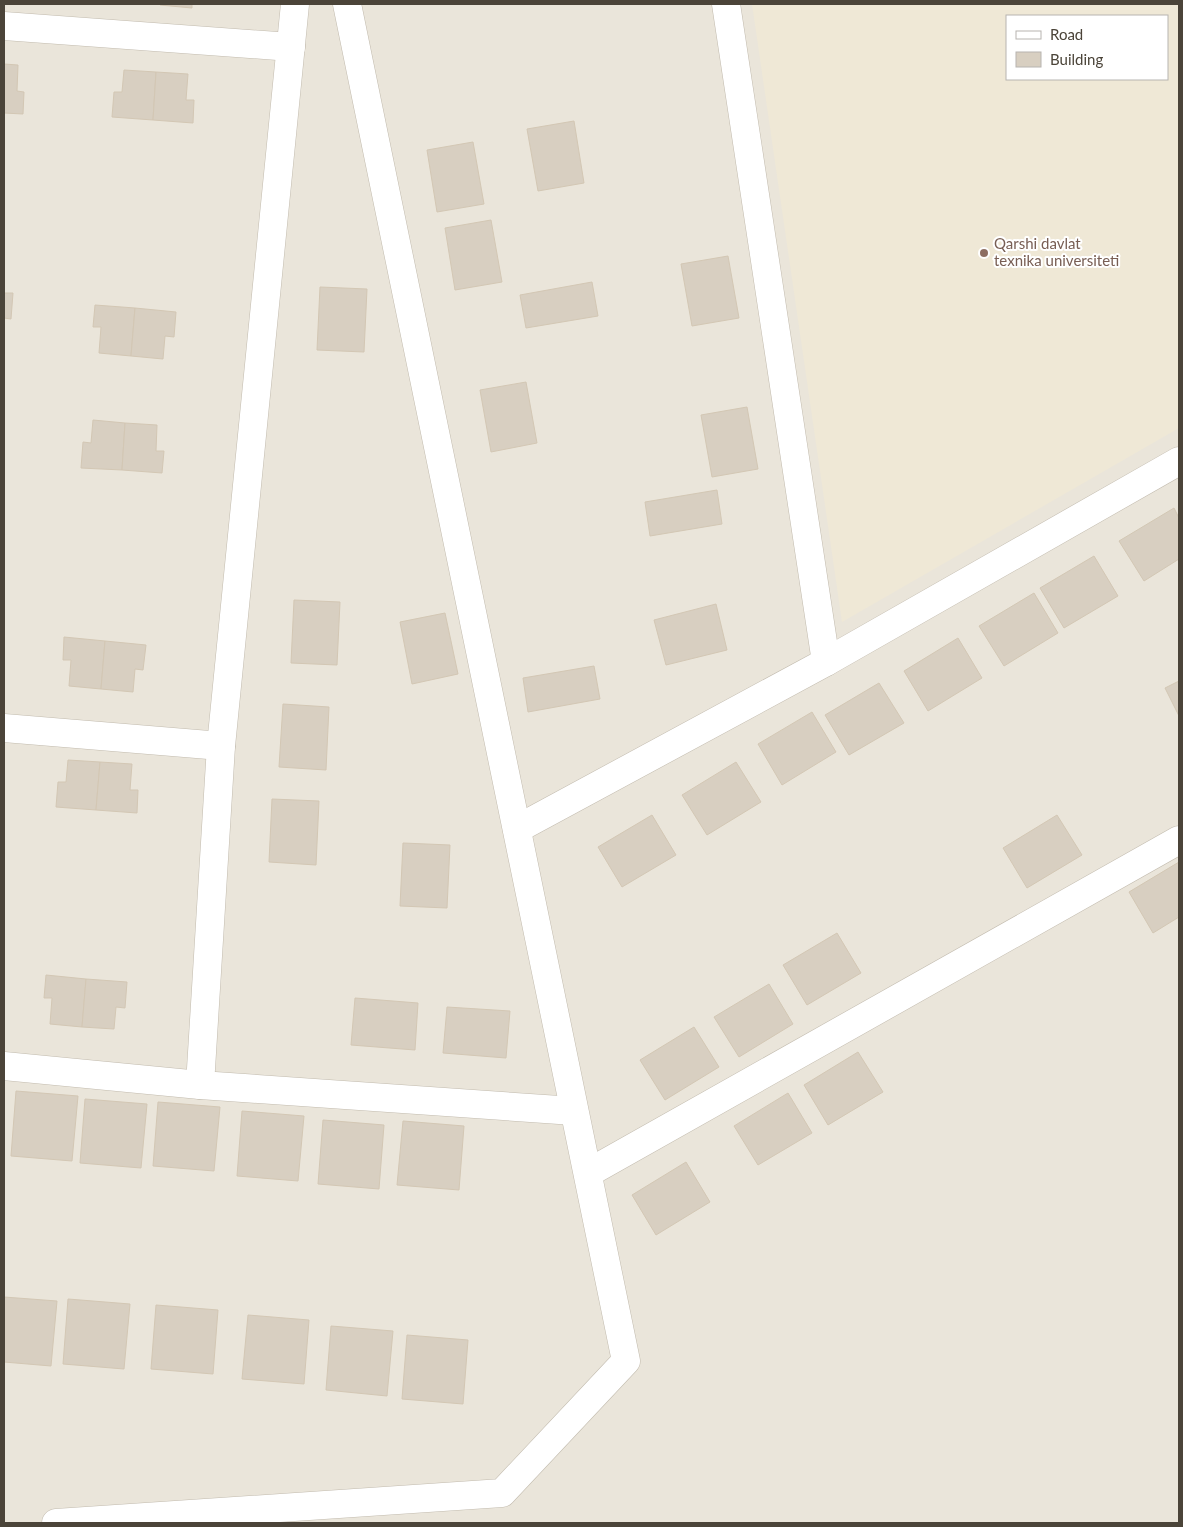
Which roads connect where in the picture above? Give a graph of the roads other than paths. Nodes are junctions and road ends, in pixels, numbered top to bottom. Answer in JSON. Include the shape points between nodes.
{"nodes":[{"id":1,"x":295,"y":4,"type":"edge"},
{"id":2,"x":347,"y":4,"type":"edge"},
{"id":3,"x":726,"y":4,"type":"edge"},
{"id":4,"x":4,"y":26,"type":"edge"},
{"id":5,"x":290,"y":47,"type":"junction"},
{"id":6,"x":1179,"y":461,"type":"edge"},
{"id":7,"x":826,"y":662,"type":"junction"},
{"id":8,"x":4,"y":728,"type":"edge"},
{"id":9,"x":221,"y":746,"type":"junction"},
{"id":10,"x":517,"y":829,"type":"junction"},
{"id":11,"x":1179,"y":840,"type":"edge"},
{"id":12,"x":4,"y":1066,"type":"edge"},
{"id":13,"x":200,"y":1085,"type":"junction"},
{"id":14,"x":574,"y":1111,"type":"junction"},
{"id":15,"x":588,"y":1173,"type":"junction"},
{"id":16,"x":56,"y":1523,"type":"edge"}],
"edges":[{"from":1,"to":5,"type":"street"},
{"from":2,"to":10,"type":"street"},
{"from":3,"to":7,"type":"street"},
{"from":4,"to":5,"type":"street"},
{"from":5,"to":9,"type":"street"},
{"from":6,"to":7,"type":"street"},
{"from":7,"to":10,"type":"street"},
{"from":8,"to":9,"type":"street"},
{"from":9,"to":13,"type":"street"},
{"from":10,"to":14,"type":"street"},
{"from":11,"to":15,"type":"street"},
{"from":12,"to":13,"type":"street"},
{"from":13,"to":14,"type":"street"},
{"from":14,"to":15,"type":"street"},
{"from":15,"to":16,"type":"street","via":[[626,1361],[502,1493]]}]}
